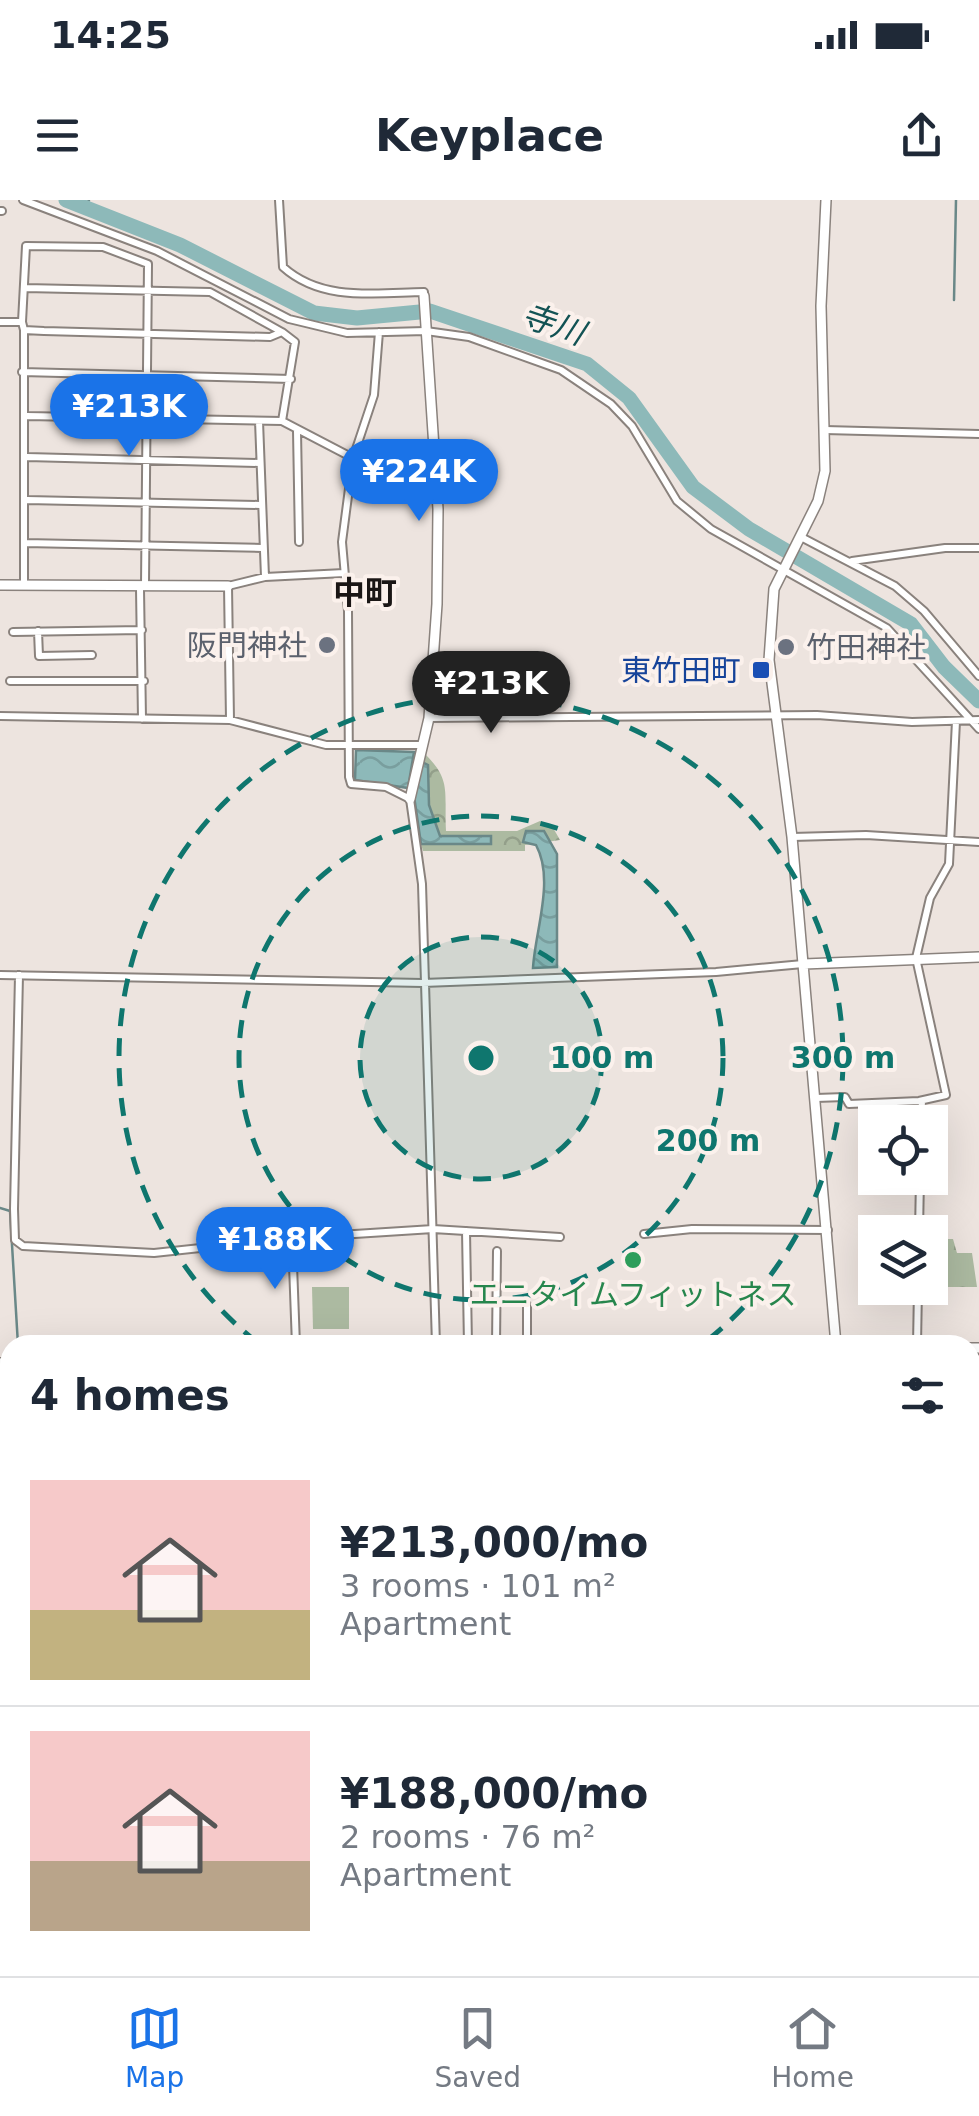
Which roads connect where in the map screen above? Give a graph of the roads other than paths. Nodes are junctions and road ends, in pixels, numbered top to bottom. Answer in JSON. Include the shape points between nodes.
{"nodes":[{"id":1,"x":24,"y":200,"type":"edge"},
{"id":2,"x":279,"y":200,"type":"edge"},
{"id":3,"x":826,"y":200,"type":"edge"},
{"id":4,"x":24,"y":288,"type":"junction"},
{"id":5,"x":151,"y":290,"type":"junction"},
{"id":6,"x":424,"y":296,"type":"joint"},
{"id":7,"x":0,"y":322,"type":"edge"},
{"id":8,"x":23,"y":326,"type":"junction"},
{"id":9,"x":426,"y":330,"type":"junction"},
{"id":10,"x":282,"y":332,"type":"junction"},
{"id":11,"x":379,"y":332,"type":"junction"},
{"id":12,"x":151,"y":333,"type":"junction"},
{"id":13,"x":22,"y":372,"type":"junction"},
{"id":14,"x":150,"y":375,"type":"junction"},
{"id":15,"x":291,"y":379,"type":"junction"},
{"id":16,"x":27,"y":416,"type":"junction"},
{"id":17,"x":148,"y":418,"type":"junction"},
{"id":18,"x":259,"y":421,"type":"junction"},
{"id":19,"x":282,"y":421,"type":"junction"},
{"id":20,"x":824,"y":430,"type":"junction"},
{"id":21,"x":298,"y":431,"type":"junction"},
{"id":22,"x":979,"y":434,"type":"edge"},
{"id":23,"x":27,"y":457,"type":"junction"},
{"id":24,"x":353,"y":458,"type":"junction"},
{"id":25,"x":147,"y":460,"type":"junction"},
{"id":26,"x":260,"y":463,"type":"junction"},
{"id":27,"x":27,"y":500,"type":"junction"},
{"id":28,"x":145,"y":502,"type":"junction"},
{"id":29,"x":260,"y":505,"type":"junction"},
{"id":30,"x":800,"y":538,"type":"junction"},
{"id":31,"x":299,"y":542,"type":"dead end"},
{"id":32,"x":26,"y":543,"type":"junction"},
{"id":33,"x":145,"y":545,"type":"junction"},
{"id":34,"x":262,"y":548,"type":"junction"},
{"id":35,"x":979,"y":548,"type":"edge"},
{"id":36,"x":851,"y":562,"type":"junction"},
{"id":37,"x":784,"y":568,"type":"junction"},
{"id":38,"x":344,"y":573,"type":"junction"},
{"id":39,"x":265,"y":577,"type":"junction"},
{"id":40,"x":0,"y":584,"type":"edge"},
{"id":41,"x":24,"y":584,"type":"junction"},
{"id":42,"x":228,"y":586,"type":"junction"},
{"id":43,"x":142,"y":589,"type":"junction"},
{"id":44,"x":38,"y":630,"type":"junction"},
{"id":45,"x":142,"y":630,"type":"junction"},
{"id":46,"x":13,"y":632,"type":"dead end"},
{"id":47,"x":92,"y":655,"type":"dead end"},
{"id":48,"x":979,"y":676,"type":"edge"},
{"id":49,"x":10,"y":681,"type":"dead end"},
{"id":50,"x":144,"y":681,"type":"junction"},
{"id":51,"x":0,"y":716,"type":"edge"},
{"id":52,"x":779,"y":717,"type":"junction"},
{"id":53,"x":429,"y":718,"type":"junction"},
{"id":54,"x":142,"y":719,"type":"junction"},
{"id":55,"x":230,"y":720,"type":"junction"},
{"id":56,"x":956,"y":721,"type":"junction"},
{"id":57,"x":977,"y":722,"type":"edge"},
{"id":58,"x":420,"y":744,"type":"junction"},
{"id":59,"x":349,"y":747,"type":"junction"},
{"id":60,"x":410,"y":799,"type":"junction"},
{"id":61,"x":792,"y":837,"type":"junction"},
{"id":62,"x":952,"y":842,"type":"junction"},
{"id":63,"x":979,"y":842,"type":"edge"},
{"id":64,"x":979,"y":957,"type":"edge"},
{"id":65,"x":916,"y":958,"type":"junction"},
{"id":66,"x":804,"y":964,"type":"junction"},
{"id":67,"x":0,"y":975,"type":"edge"},
{"id":68,"x":18,"y":975,"type":"junction"},
{"id":69,"x":423,"y":983,"type":"junction"},
{"id":70,"x":816,"y":1098,"type":"junction"},
{"id":71,"x":922,"y":1101,"type":"junction"},
{"id":72,"x":922,"y":1105,"type":"edge"},
{"id":73,"x":433,"y":1229,"type":"junction"},
{"id":74,"x":829,"y":1230,"type":"junction"},
{"id":75,"x":466,"y":1231,"type":"junction"},
{"id":76,"x":644,"y":1234,"type":"dead end"},
{"id":77,"x":560,"y":1237,"type":"dead end"},
{"id":78,"x":292,"y":1238,"type":"junction"},
{"id":79,"x":497,"y":1250,"type":"dead end"},
{"id":80,"x":527,"y":1305,"type":"dead end"},
{"id":81,"x":918,"y":1305,"type":"edge"},
{"id":82,"x":296,"y":1335,"type":"edge"},
{"id":83,"x":436,"y":1335,"type":"edge"},
{"id":84,"x":468,"y":1335,"type":"edge"},
{"id":85,"x":496,"y":1335,"type":"edge"},
{"id":86,"x":527,"y":1335,"type":"edge"},
{"id":87,"x":835,"y":1335,"type":"edge"},
{"id":88,"x":917,"y":1335,"type":"edge"}],
"edges":[{"from":1,"to":11,"type":"street","via":[[157,252],[289,320],[347,333]]},
{"from":2,"to":6,"type":"street","via":[[283,268],[294,277],[341,293]]},
{"from":3,"to":20,"type":"street"},
{"from":4,"to":5,"type":"street"},
{"from":4,"to":5,"type":"street","via":[[26,246],[103,247],[148,264]]},
{"from":4,"to":8,"type":"street"},
{"from":5,"to":10,"type":"street","via":[[210,292]]},
{"from":5,"to":12,"type":"street"},
{"from":6,"to":9,"type":"street"},
{"from":7,"to":8,"type":"street"},
{"from":8,"to":12,"type":"street"},
{"from":8,"to":13,"type":"street"},
{"from":9,"to":11,"type":"street"},
{"from":9,"to":37,"type":"street","via":[[504,348],[583,382],[632,426],[687,510]]},
{"from":9,"to":53,"type":"street","via":[[438,510]]},
{"from":10,"to":12,"type":"street"},
{"from":10,"to":15,"type":"street","via":[[295,342]]},
{"from":11,"to":24,"type":"street","via":[[374,395]]},
{"from":12,"to":14,"type":"street"},
{"from":13,"to":14,"type":"street"},
{"from":13,"to":16,"type":"street"},
{"from":14,"to":15,"type":"street"},
{"from":14,"to":17,"type":"street"},
{"from":15,"to":19,"type":"street"},
{"from":16,"to":17,"type":"street"},
{"from":16,"to":23,"type":"street"},
{"from":17,"to":18,"type":"street"},
{"from":17,"to":25,"type":"street"},
{"from":18,"to":19,"type":"street"},
{"from":18,"to":26,"type":"street"},
{"from":19,"to":21,"type":"street"},
{"from":20,"to":22,"type":"street"},
{"from":20,"to":30,"type":"street","via":[[824,484]]},
{"from":21,"to":24,"type":"street"},
{"from":21,"to":31,"type":"street"},
{"from":23,"to":25,"type":"street"},
{"from":23,"to":27,"type":"street"},
{"from":24,"to":38,"type":"street"},
{"from":25,"to":26,"type":"street"},
{"from":25,"to":28,"type":"street"},
{"from":26,"to":29,"type":"street"},
{"from":27,"to":28,"type":"street"},
{"from":27,"to":32,"type":"street"},
{"from":28,"to":29,"type":"street"},
{"from":28,"to":33,"type":"street"},
{"from":29,"to":34,"type":"street"},
{"from":30,"to":36,"type":"street"},
{"from":30,"to":37,"type":"street"},
{"from":32,"to":33,"type":"street"},
{"from":32,"to":41,"type":"street"},
{"from":33,"to":34,"type":"street"},
{"from":33,"to":43,"type":"street"},
{"from":34,"to":39,"type":"street"},
{"from":35,"to":36,"type":"street"},
{"from":36,"to":48,"type":"street","via":[[909,597]]},
{"from":37,"to":52,"type":"street","via":[[774,589],[768,660]]},
{"from":37,"to":57,"type":"street","via":[[888,628]]},
{"from":38,"to":39,"type":"street"},
{"from":38,"to":59,"type":"street"},
{"from":39,"to":42,"type":"street"},
{"from":40,"to":41,"type":"street"},
{"from":41,"to":43,"type":"street"},
{"from":42,"to":43,"type":"street"},
{"from":42,"to":55,"type":"street"},
{"from":43,"to":45,"type":"street"},
{"from":44,"to":45,"type":"street"},
{"from":44,"to":46,"type":"street"},
{"from":44,"to":47,"type":"street","via":[[39,656]]},
{"from":45,"to":50,"type":"street"},
{"from":49,"to":50,"type":"street"},
{"from":50,"to":54,"type":"street"},
{"from":51,"to":54,"type":"street"},
{"from":52,"to":53,"type":"street"},
{"from":52,"to":56,"type":"street"},
{"from":52,"to":61,"type":"street"},
{"from":53,"to":58,"type":"street"},
{"from":54,"to":55,"type":"street"},
{"from":55,"to":59,"type":"street"},
{"from":56,"to":57,"type":"street"},
{"from":56,"to":62,"type":"street"},
{"from":58,"to":59,"type":"street"},
{"from":58,"to":60,"type":"street"},
{"from":59,"to":60,"type":"street","via":[[351,784],[386,787]]},
{"from":60,"to":69,"type":"street"},
{"from":61,"to":62,"type":"street"},
{"from":61,"to":66,"type":"street"},
{"from":62,"to":63,"type":"street"},
{"from":62,"to":65,"type":"street"},
{"from":64,"to":65,"type":"street"},
{"from":65,"to":66,"type":"street"},
{"from":65,"to":71,"type":"street","via":[[946,1095]]},
{"from":66,"to":69,"type":"street"},
{"from":66,"to":70,"type":"street"},
{"from":67,"to":68,"type":"street"},
{"from":68,"to":69,"type":"street"},
{"from":68,"to":78,"type":"street","via":[[16,1240],[22,1246],[154,1253]]},
{"from":69,"to":73,"type":"street"},
{"from":70,"to":71,"type":"street","via":[[845,1097],[850,1104]]},
{"from":70,"to":74,"type":"street"},
{"from":71,"to":72,"type":"street"},
{"from":73,"to":75,"type":"street"},
{"from":73,"to":78,"type":"street"},
{"from":73,"to":83,"type":"street"},
{"from":74,"to":76,"type":"street"},
{"from":74,"to":87,"type":"street"},
{"from":75,"to":77,"type":"street"},
{"from":75,"to":84,"type":"street"},
{"from":78,"to":82,"type":"street"},
{"from":79,"to":85,"type":"street"},
{"from":80,"to":86,"type":"street"},
{"from":81,"to":88,"type":"street"}]}
